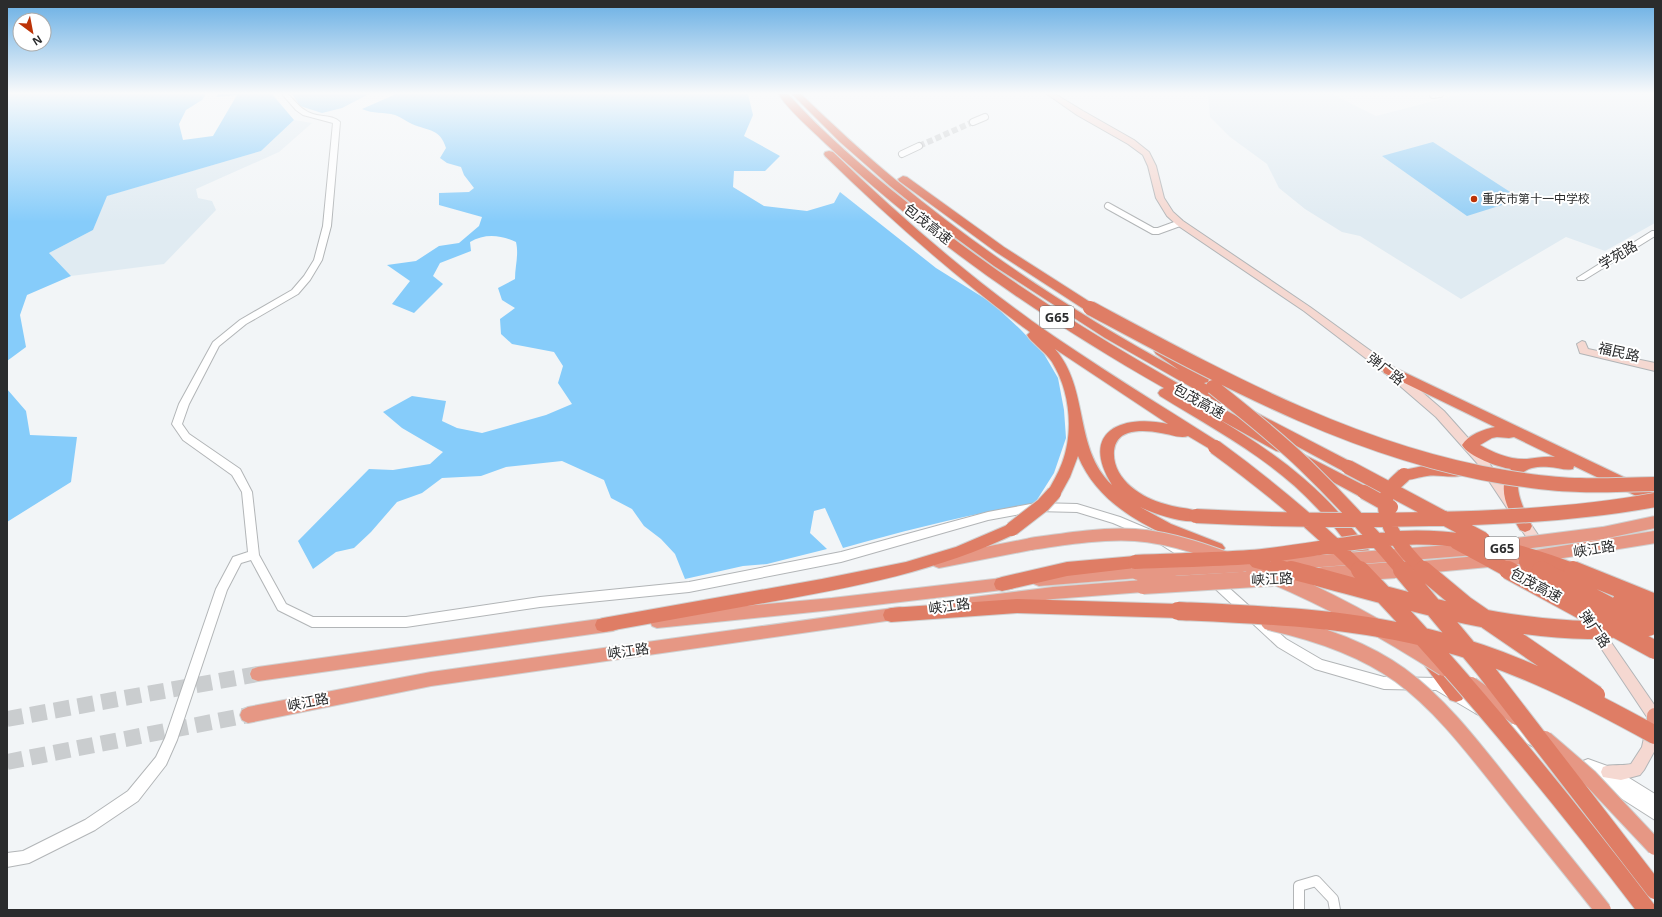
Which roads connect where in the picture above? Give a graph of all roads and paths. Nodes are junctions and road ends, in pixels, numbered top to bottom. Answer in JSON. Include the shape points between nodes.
{"nodes":[{"id":1,"x":336,"y":137,"type":"edge"},
{"id":2,"x":813,"y":137,"type":"edge"},
{"id":3,"x":825,"y":137,"type":"edge"},
{"id":4,"x":839,"y":137,"type":"edge"},
{"id":5,"x":850,"y":137,"type":"edge"},
{"id":6,"x":1122,"y":137,"type":"edge"},
{"id":7,"x":919,"y":146,"type":"tunnel mouth"},
{"id":8,"x":902,"y":154,"type":"dead end"},
{"id":9,"x":1108,"y":206,"type":"dead end"},
{"id":10,"x":1180,"y":222,"type":"junction"},
{"id":11,"x":1655,"y":233,"type":"edge"},
{"id":12,"x":1581,"y":278,"type":"dead end"},
{"id":13,"x":1001,"y":304,"type":"junction"},
{"id":14,"x":1090,"y":308,"type":"junction"},
{"id":15,"x":1094,"y":341,"type":"junction"},
{"id":16,"x":1655,"y":361,"type":"edge"},
{"id":17,"x":1655,"y":367,"type":"edge"},
{"id":18,"x":1388,"y":370,"type":"junction"},
{"id":19,"x":1076,"y":426,"type":"junction"},
{"id":20,"x":1517,"y":434,"type":"junction"},
{"id":21,"x":1469,"y":445,"type":"junction"},
{"id":22,"x":1215,"y":447,"type":"junction"},
{"id":23,"x":1525,"y":464,"type":"junction"},
{"id":24,"x":1476,"y":473,"type":"junction"},
{"id":25,"x":1655,"y":484,"type":"edge"},
{"id":26,"x":1655,"y":500,"type":"edge"},
{"id":27,"x":1655,"y":505,"type":"edge"},
{"id":28,"x":1655,"y":522,"type":"edge"},
{"id":29,"x":1460,"y":526,"type":"junction"},
{"id":30,"x":1525,"y":526,"type":"junction"},
{"id":31,"x":1655,"y":537,"type":"edge"},
{"id":32,"x":254,"y":555,"type":"junction"},
{"id":33,"x":917,"y":566,"type":"junction"},
{"id":34,"x":1139,"y":574,"type":"junction"},
{"id":35,"x":1002,"y":584,"type":"joint"},
{"id":36,"x":1655,"y":603,"type":"edge"},
{"id":37,"x":1178,"y":611,"type":"junction"},
{"id":38,"x":891,"y":615,"type":"junction"},
{"id":39,"x":1655,"y":618,"type":"edge"},
{"id":40,"x":602,"y":625,"type":"junction"},
{"id":41,"x":1655,"y":625,"type":"edge"},
{"id":42,"x":1655,"y":630,"type":"edge"},
{"id":43,"x":1655,"y":650,"type":"edge"},
{"id":44,"x":258,"y":674,"type":"tunnel mouth"},
{"id":45,"x":1456,"y":694,"type":"junction"},
{"id":46,"x":248,"y":715,"type":"tunnel mouth"},
{"id":47,"x":1654,"y":717,"type":"edge"},
{"id":48,"x":1655,"y":734,"type":"edge"},
{"id":49,"x":1571,"y":759,"type":"junction"},
{"id":50,"x":1608,"y":772,"type":"junction"},
{"id":51,"x":1655,"y":801,"type":"edge"},
{"id":52,"x":1655,"y":813,"type":"edge"},
{"id":53,"x":1655,"y":847,"type":"edge"},
{"id":54,"x":7,"y":860,"type":"edge"},
{"id":55,"x":1655,"y":890,"type":"edge"},
{"id":56,"x":1299,"y":910,"type":"edge"},
{"id":57,"x":1334,"y":910,"type":"edge"},
{"id":58,"x":1603,"y":910,"type":"edge"},
{"id":59,"x":1648,"y":910,"type":"edge"}],
"edges":[{"from":1,"to":32,"type":"street","via":[[327,226],[318,260],[295,292],[243,322],[216,344],[184,404],[178,424],[186,437],[236,472],[247,492]]},
{"from":2,"to":13,"type":"highway","via":[[916,233]]},
{"from":3,"to":15,"type":"highway","name":"包茂高速","number":"G65","via":[[918,218],[1010,286]]},
{"from":4,"to":29,"type":"highway","name":"包茂高速","number":"G65","bridge":true,"via":[[952,229],[1021,279],[1080,317],[1152,360]]},
{"from":5,"to":14,"type":"highway","via":[[922,194],[1017,262]]},
{"from":6,"to":10,"type":"main road","name":"弹广路","via":[[1146,154],[1152,166],[1160,198],[1170,214]]},
{"from":7,"to":8,"type":"street"},
{"from":9,"to":10,"type":"street","via":[[1153,231]]},
{"from":10,"to":18,"type":"main road","name":"弹广路","via":[[1307,309]]},
{"from":11,"to":12,"type":"street","name":"学苑路"},
{"from":13,"to":19,"type":"highway","via":[[1058,361],[1069,387]]},
{"from":13,"to":22,"type":"highway","via":[[1061,347]]},
{"from":14,"to":24,"type":"highway","bridge":true,"via":[[1210,371],[1322,424],[1400,453]]},
{"from":14,"to":55,"type":"highway","bridge":true,"via":[[1192,371],[1243,410],[1304,464],[1343,504],[1426,597],[1483,667]]},
{"from":15,"to":43,"type":"highway","name":"包茂高速","number":"G65","bridge":true,"via":[[1364,492]]},
{"from":15,"to":45,"type":"highway","via":[[1156,386],[1264,455],[1306,487],[1352,540],[1435,668]]},
{"from":16,"to":17,"type":"main road","name":"福民路","via":[[1583,347]]},
{"from":18,"to":20,"type":"highway"},
{"from":18,"to":21,"type":"main road","name":"弹广路","via":[[1440,414]]},
{"from":19,"to":33,"type":"highway","bridge":true,"via":[[1075,442],[1063,479],[1043,505],[1012,529],[969,549]]},
{"from":19,"to":41,"type":"highway","bridge":true,"via":[[1080,442],[1094,472],[1104,486],[1122,502],[1168,529],[1213,547],[1256,561],[1488,620],[1562,629],[1600,630]]},
{"from":20,"to":21,"type":"highway","via":[[1494,430]]},
{"from":20,"to":26,"type":"highway"},
{"from":21,"to":23,"type":"highway","via":[[1497,461]]},
{"from":21,"to":30,"type":"main road","name":"弹广路"},
{"from":22,"to":26,"type":"highway","bridge":true,"via":[[1182,432],[1151,425],[1123,430],[1111,437],[1106,447],[1113,475],[1138,499],[1156,508],[1196,516],[1329,521],[1479,518],[1572,511]]},
{"from":22,"to":59,"type":"highway","bridge":true,"via":[[1291,504],[1385,596],[1503,729]]},
{"from":23,"to":27,"type":"highway","via":[[1543,461],[1561,463]]},
{"from":23,"to":30,"type":"highway","via":[[1517,471],[1511,482],[1511,494]]},
{"from":24,"to":25,"type":"highway","bridge":true,"via":[[1584,487]]},
{"from":24,"to":48,"type":"highway","bridge":true,"via":[[1428,470],[1404,475],[1387,491],[1386,516],[1391,531],[1415,563],[1445,591]]},
{"from":28,"to":34,"type":"highway","name":"峡江路","bridge":true,"via":[[1571,538],[1476,549]]},
{"from":29,"to":39,"type":"highway","bridge":true},
{"from":29,"to":42,"type":"highway","name":"包茂高速","number":"G65","bridge":true},
{"from":30,"to":47,"type":"main road","name":"弹广路"},
{"from":31,"to":34,"type":"highway","name":"峡江路","bridge":true,"via":[[1558,554],[1440,567]]},
{"from":32,"to":45,"type":"street","via":[[282,607],[312,622],[406,622],[540,602],[690,586],[841,556],[1012,511],[1036,507],[1077,508],[1139,529],[1183,553],[1282,643],[1318,665],[1384,683],[1438,684]]},
{"from":32,"to":54,"type":"street","via":[[237,560],[222,589],[171,740],[161,761],[133,796],[90,825],[24,858]]},
{"from":33,"to":40,"type":"highway"},
{"from":33,"to":53,"type":"highway","bridge":true,"via":[[1031,544],[1101,535],[1166,540],[1233,560],[1345,609],[1434,660],[1550,743],[1630,818]]},
{"from":34,"to":35,"type":"highway","via":[[1067,569]]},
{"from":34,"to":36,"type":"highway","bridge":true,"via":[[1399,538],[1446,538],[1496,545]]},
{"from":34,"to":38,"type":"highway","name":"峡江路","via":[[1053,593]]},
{"from":35,"to":40,"type":"highway","name":"峡江路","via":[[747,613]]},
{"from":37,"to":38,"type":"highway","via":[[1017,606]]},
{"from":37,"to":48,"type":"highway","bridge":true,"via":[[1247,614],[1374,626],[1440,641],[1511,664],[1550,680]]},
{"from":37,"to":58,"type":"highway","bridge":true,"via":[[1246,618],[1296,628],[1347,646],[1399,675],[1441,712],[1462,735]]},
{"from":38,"to":46,"type":"highway","name":"峡江路","via":[[431,679]]},
{"from":40,"to":44,"type":"highway","name":"峡江路"},
{"from":45,"to":49,"type":"street","via":[[1496,721]]},
{"from":47,"to":50,"type":"main road","via":[[1652,742],[1645,758],[1635,770]]},
{"from":49,"to":50,"type":"street"},
{"from":49,"to":52,"type":"street"},
{"from":50,"to":51,"type":"street"},
{"from":56,"to":57,"type":"street","via":[[1299,886],[1316,881],[1333,899]]}]}
